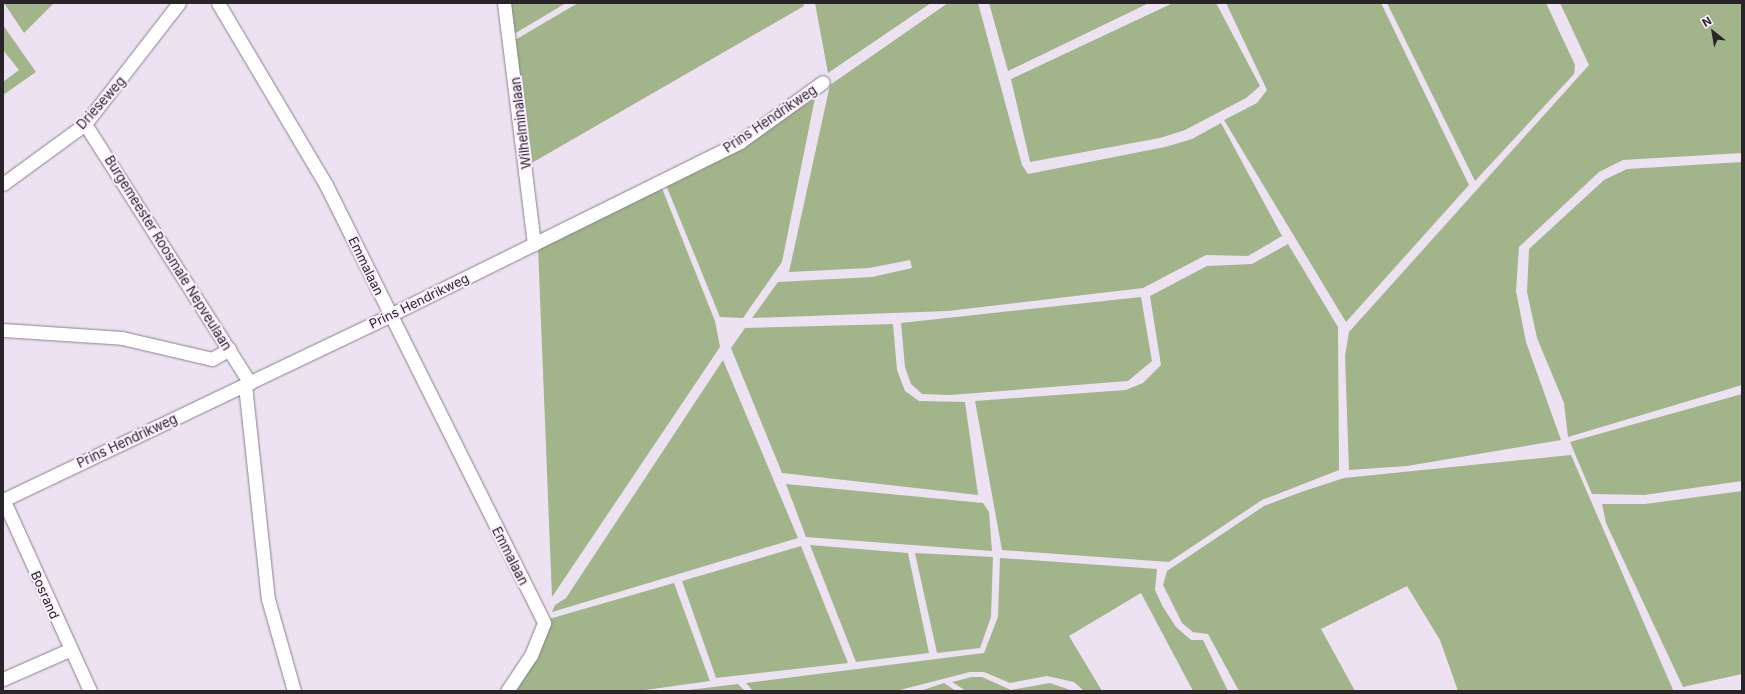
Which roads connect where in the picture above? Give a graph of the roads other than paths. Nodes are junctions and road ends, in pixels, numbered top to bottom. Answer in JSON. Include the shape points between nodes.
{"nodes":[{"id":1,"x":180,"y":3,"type":"edge"},
{"id":2,"x":218,"y":3,"type":"edge"},
{"id":3,"x":504,"y":3,"type":"edge"},
{"id":4,"x":824,"y":82,"type":"dead end"},
{"id":5,"x":85,"y":124,"type":"junction"},
{"id":6,"x":3,"y":184,"type":"edge"},
{"id":7,"x":534,"y":244,"type":"junction"},
{"id":8,"x":390,"y":315,"type":"junction"},
{"id":9,"x":3,"y":330,"type":"edge"},
{"id":10,"x":228,"y":349,"type":"junction"},
{"id":11,"x":247,"y":384,"type":"junction"},
{"id":12,"x":3,"y":499,"type":"edge"},
{"id":13,"x":69,"y":650,"type":"junction"},
{"id":14,"x":3,"y":679,"type":"edge"},
{"id":15,"x":90,"y":691,"type":"edge"},
{"id":16,"x":294,"y":691,"type":"edge"},
{"id":17,"x":507,"y":691,"type":"edge"}],
"edges":[{"from":1,"to":5,"type":"street","name":"Drieseweg"},
{"from":2,"to":8,"type":"street","name":"Emmalaan","via":[[326,185]]},
{"from":3,"to":7,"type":"street","name":"Wilhelminalaan"},
{"from":4,"to":7,"type":"street","name":"Prins Hendrikweg","via":[[740,142]]},
{"from":5,"to":6,"type":"street","name":"Drieseweg"},
{"from":5,"to":10,"type":"street","name":"Burgemeester Roosmale Nepveulaan"},
{"from":7,"to":8,"type":"street","name":"Prins Hendrikweg"},
{"from":8,"to":11,"type":"street","name":"Prins Hendrikweg"},
{"from":8,"to":17,"type":"street","name":"Emmalaan","via":[[544,623],[531,655]]},
{"from":9,"to":10,"type":"street","via":[[122,338],[212,359]]},
{"from":10,"to":11,"type":"street","name":"Burgemeester Roosmale Nepveulaan"},
{"from":11,"to":12,"type":"street","name":"Prins Hendrikweg"},
{"from":11,"to":16,"type":"street","name":"Burgemeester Roosmale Nepveulaan","via":[[268,599]]},
{"from":12,"to":13,"type":"street","name":"Bosrand"},
{"from":13,"to":14,"type":"street"},
{"from":13,"to":15,"type":"street","name":"Bosrand"}]}
